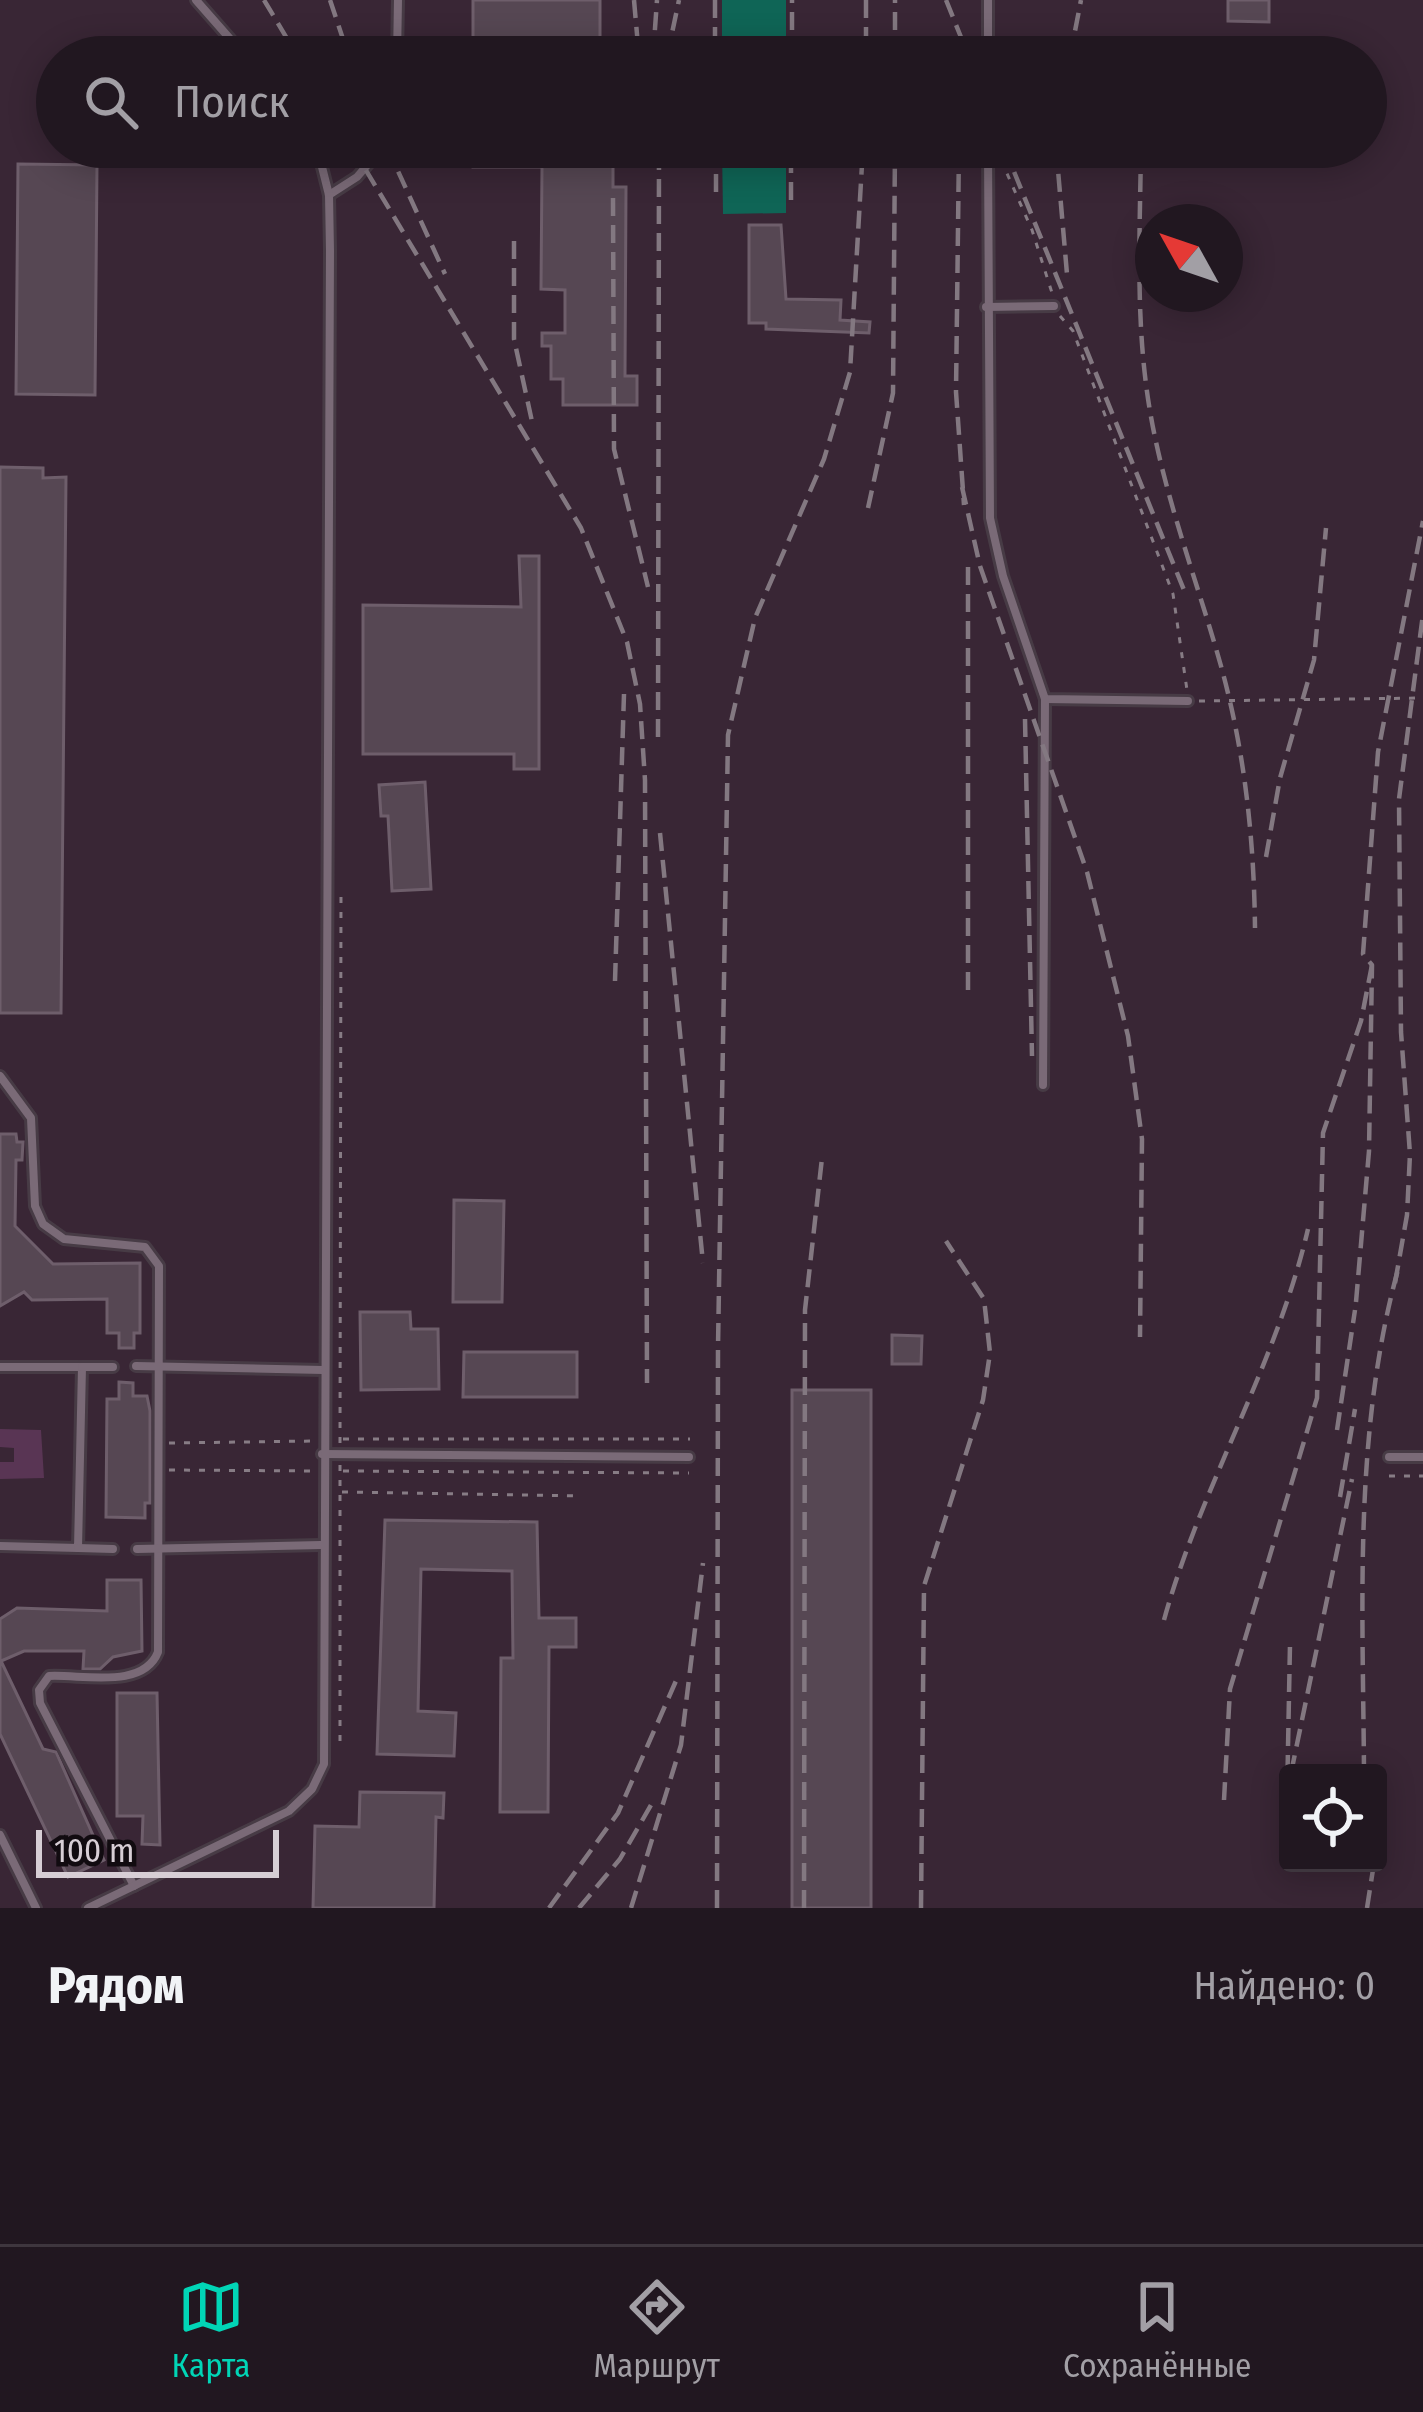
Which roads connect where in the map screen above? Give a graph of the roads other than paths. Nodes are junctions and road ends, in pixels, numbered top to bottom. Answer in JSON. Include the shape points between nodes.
{"nodes":[{"id":1,"x":196,"y":0,"type":"edge"},
{"id":2,"x":398,"y":0,"type":"edge"},
{"id":3,"x":988,"y":0,"type":"edge"},
{"id":4,"x":228,"y":36,"type":"edge"},
{"id":5,"x":397,"y":36,"type":"edge"},
{"id":6,"x":988,"y":36,"type":"edge"},
{"id":7,"x":322,"y":168,"type":"edge"},
{"id":8,"x":365,"y":168,"type":"edge"},
{"id":9,"x":990,"y":168,"type":"edge"},
{"id":10,"x":329,"y":195,"type":"junction"},
{"id":11,"x":1054,"y":306,"type":"road end"},
{"id":12,"x":986,"y":308,"type":"junction"},
{"id":13,"x":1045,"y":699,"type":"junction"},
{"id":14,"x":1188,"y":701,"type":"road end"},
{"id":15,"x":0,"y":1076,"type":"edge"},
{"id":16,"x":1043,"y":1085,"type":"dead end"},
{"id":17,"x":113,"y":1366,"type":"dead end"},
{"id":18,"x":136,"y":1366,"type":"dead end"},
{"id":19,"x":158,"y":1366,"type":"junction"},
{"id":20,"x":0,"y":1367,"type":"edge"},
{"id":21,"x":82,"y":1367,"type":"junction"},
{"id":22,"x":323,"y":1370,"type":"junction"},
{"id":23,"x":322,"y":1454,"type":"junction"},
{"id":24,"x":689,"y":1457,"type":"dead end"},
{"id":25,"x":1389,"y":1457,"type":"dead end"},
{"id":26,"x":1423,"y":1457,"type":"edge"},
{"id":27,"x":322,"y":1545,"type":"junction"},
{"id":28,"x":0,"y":1546,"type":"edge"},
{"id":29,"x":79,"y":1548,"type":"junction"},
{"id":30,"x":160,"y":1548,"type":"junction"},
{"id":31,"x":137,"y":1549,"type":"dead end"},
{"id":32,"x":113,"y":1550,"type":"dead end"},
{"id":33,"x":0,"y":1835,"type":"edge"},
{"id":34,"x":134,"y":1886,"type":"junction"},
{"id":35,"x":36,"y":1908,"type":"edge"},
{"id":36,"x":88,"y":1908,"type":"edge"}],
"edges":[{"from":1,"to":4,"type":"lane"},
{"from":2,"to":5,"type":"lane"},
{"from":3,"to":6,"type":"lane"},
{"from":7,"to":10,"type":"lane"},
{"from":8,"to":10,"type":"lane"},
{"from":9,"to":12,"type":"lane"},
{"from":10,"to":22,"type":"lane"},
{"from":11,"to":12,"type":"lane"},
{"from":12,"to":13,"type":"lane","via":[[992,534]]},
{"from":13,"to":14,"type":"lane"},
{"from":13,"to":16,"type":"lane"},
{"from":15,"to":19,"type":"lane","via":[[31,1118],[43,1224],[64,1238],[134,1245],[156,1256]]},
{"from":17,"to":21,"type":"lane"},
{"from":18,"to":19,"type":"lane"},
{"from":19,"to":22,"type":"lane"},
{"from":19,"to":30,"type":"lane"},
{"from":20,"to":21,"type":"lane"},
{"from":21,"to":29,"type":"lane"},
{"from":22,"to":23,"type":"lane"},
{"from":23,"to":24,"type":"lane"},
{"from":23,"to":27,"type":"lane"},
{"from":25,"to":26,"type":"lane"},
{"from":27,"to":30,"type":"lane"},
{"from":27,"to":34,"type":"lane","via":[[320,1778],[289,1811]]},
{"from":28,"to":29,"type":"lane"},
{"from":29,"to":32,"type":"lane"},
{"from":30,"to":31,"type":"lane"},
{"from":30,"to":34,"type":"lane","via":[[154,1662],[135,1675],[50,1676],[39,1690]]},
{"from":33,"to":35,"type":"lane"},
{"from":34,"to":36,"type":"lane"}]}
